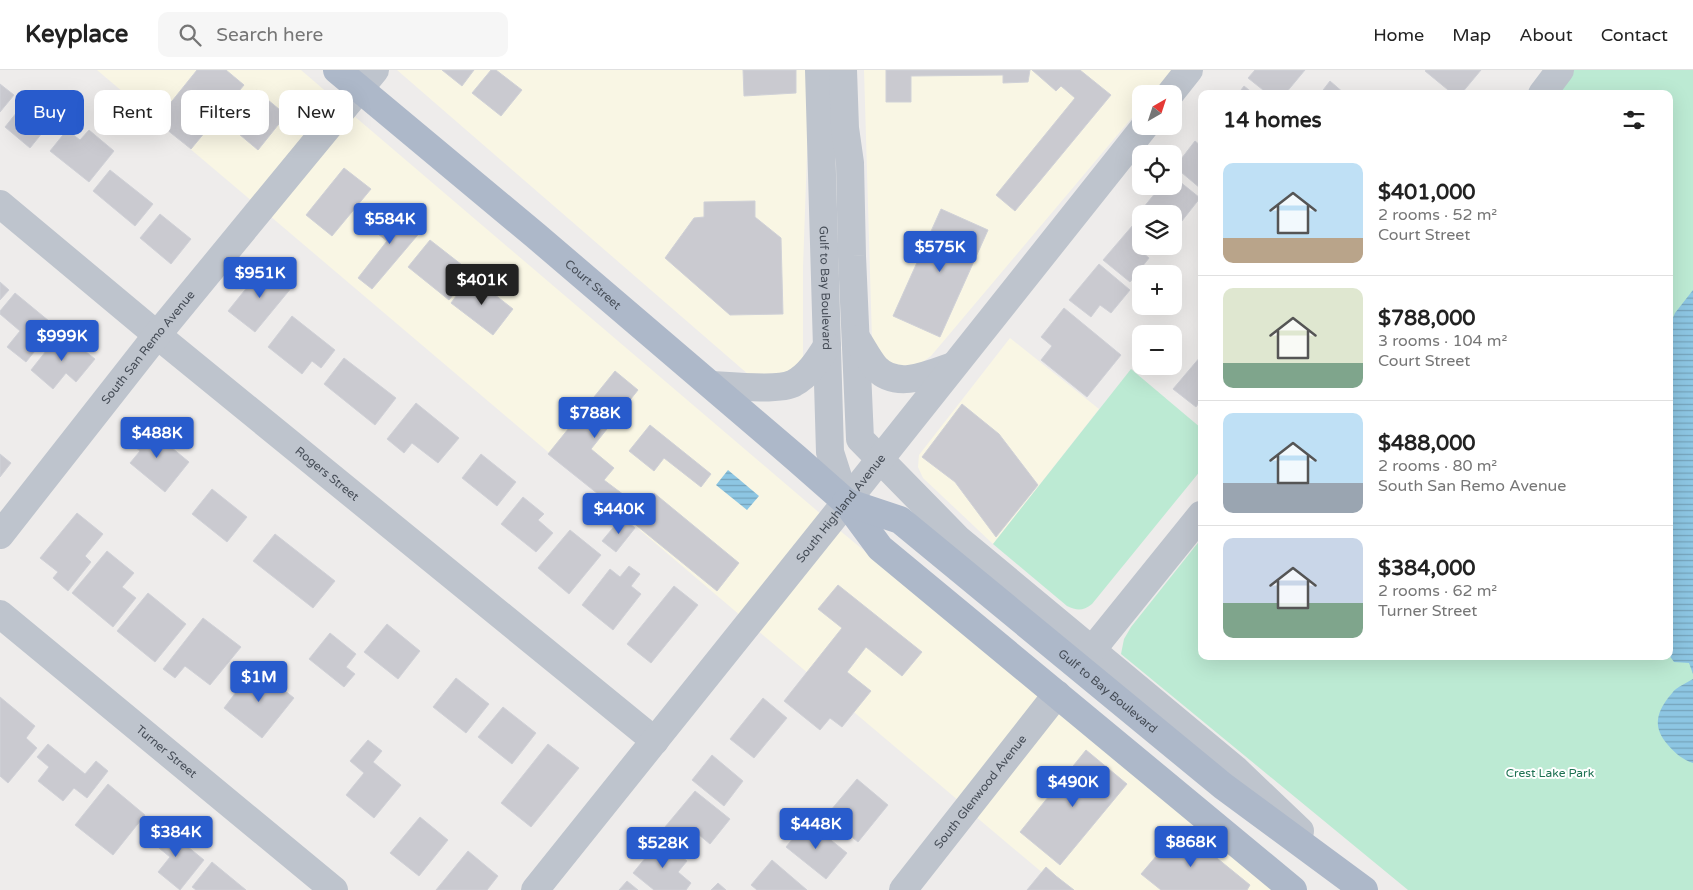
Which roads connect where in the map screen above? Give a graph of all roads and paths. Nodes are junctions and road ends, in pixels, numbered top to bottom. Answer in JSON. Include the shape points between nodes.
{"nodes":[{"id":1,"x":337,"y":70,"type":"edge"},
{"id":2,"x":819,"y":70,"type":"edge"},
{"id":3,"x":843,"y":70,"type":"edge"},
{"id":4,"x":1189,"y":70,"type":"edge"},
{"id":5,"x":1560,"y":70,"type":"edge"},
{"id":6,"x":368,"y":80,"type":"edge"},
{"id":7,"x":1177,"y":85,"type":"edge"},
{"id":8,"x":1545,"y":90,"type":"edge"},
{"id":9,"x":1138,"y":135,"type":"edge"},
{"id":10,"x":0,"y":204,"type":"edge"},
{"id":11,"x":157,"y":335,"type":"junction"},
{"id":12,"x":857,"y":339,"type":"junction"},
{"id":13,"x":827,"y":346,"type":"junction"},
{"id":14,"x":953,"y":366,"type":"junction"},
{"id":15,"x":713,"y":385,"type":"junction"},
{"id":16,"x":880,"y":460,"type":"junction"},
{"id":17,"x":846,"y":502,"type":"junction"},
{"id":18,"x":1198,"y":519,"type":"edge"},
{"id":19,"x":0,"y":535,"type":"edge"},
{"id":20,"x":0,"y":614,"type":"edge"},
{"id":21,"x":1092,"y":650,"type":"junction"},
{"id":22,"x":1057,"y":694,"type":"junction"},
{"id":23,"x":655,"y":741,"type":"junction"},
{"id":24,"x":1354,"y":882,"type":"edge"},
{"id":25,"x":334,"y":890,"type":"edge"},
{"id":26,"x":536,"y":890,"type":"edge"},
{"id":27,"x":903,"y":890,"type":"edge"},
{"id":28,"x":1293,"y":890,"type":"edge"}],
"edges":[{"from":1,"to":6,"type":"main road","name":"Court Street"},
{"from":2,"to":13,"type":"street","name":"Gulf to Bay Boulevard"},
{"from":3,"to":12,"type":"street"},
{"from":4,"to":7,"type":"street"},
{"from":5,"to":8,"type":"street"},
{"from":6,"to":11,"type":"street","name":"South San Remo Avenue"},
{"from":6,"to":15,"type":"main road","name":"Court Street"},
{"from":9,"to":14,"type":"street","name":"South Highland Avenue"},
{"from":10,"to":11,"type":"street","name":"Rogers Street"},
{"from":11,"to":19,"type":"street","name":"South San Remo Avenue"},
{"from":11,"to":23,"type":"street","name":"Rogers Street"},
{"from":12,"to":14,"type":"street","via":[[877,369],[892,378],[914,380]]},
{"from":12,"to":16,"type":"street","via":[[860,439]]},
{"from":13,"to":15,"type":"street","via":[[814,365],[792,385],[759,388]]},
{"from":13,"to":17,"type":"street","name":"Gulf to Bay Boulevard","via":[[830,452]]},
{"from":14,"to":16,"type":"street","name":"South Highland Avenue"},
{"from":15,"to":17,"type":"main road","name":"Court Street"},
{"from":16,"to":17,"type":"street","name":"South Highland Avenue"},
{"from":16,"to":21,"type":"street","via":[[958,539]]},
{"from":17,"to":22,"type":"main road","name":"Gulf to Bay Boulevard","via":[[880,548]]},
{"from":17,"to":23,"type":"street","name":"South Highland Avenue"},
{"from":17,"to":24,"type":"main road","name":"Gulf to Bay Boulevard","via":[[900,520],[1223,786]]},
{"from":18,"to":21,"type":"street"},
{"from":20,"to":25,"type":"street","name":"Turner Street"},
{"from":21,"to":24,"type":"street","via":[[1234,769]]},
{"from":22,"to":27,"type":"street","name":"South Glenwood Avenue"},
{"from":22,"to":28,"type":"main road","name":"Gulf to Bay Boulevard"},
{"from":23,"to":26,"type":"street","name":"South Highland Avenue"}]}
